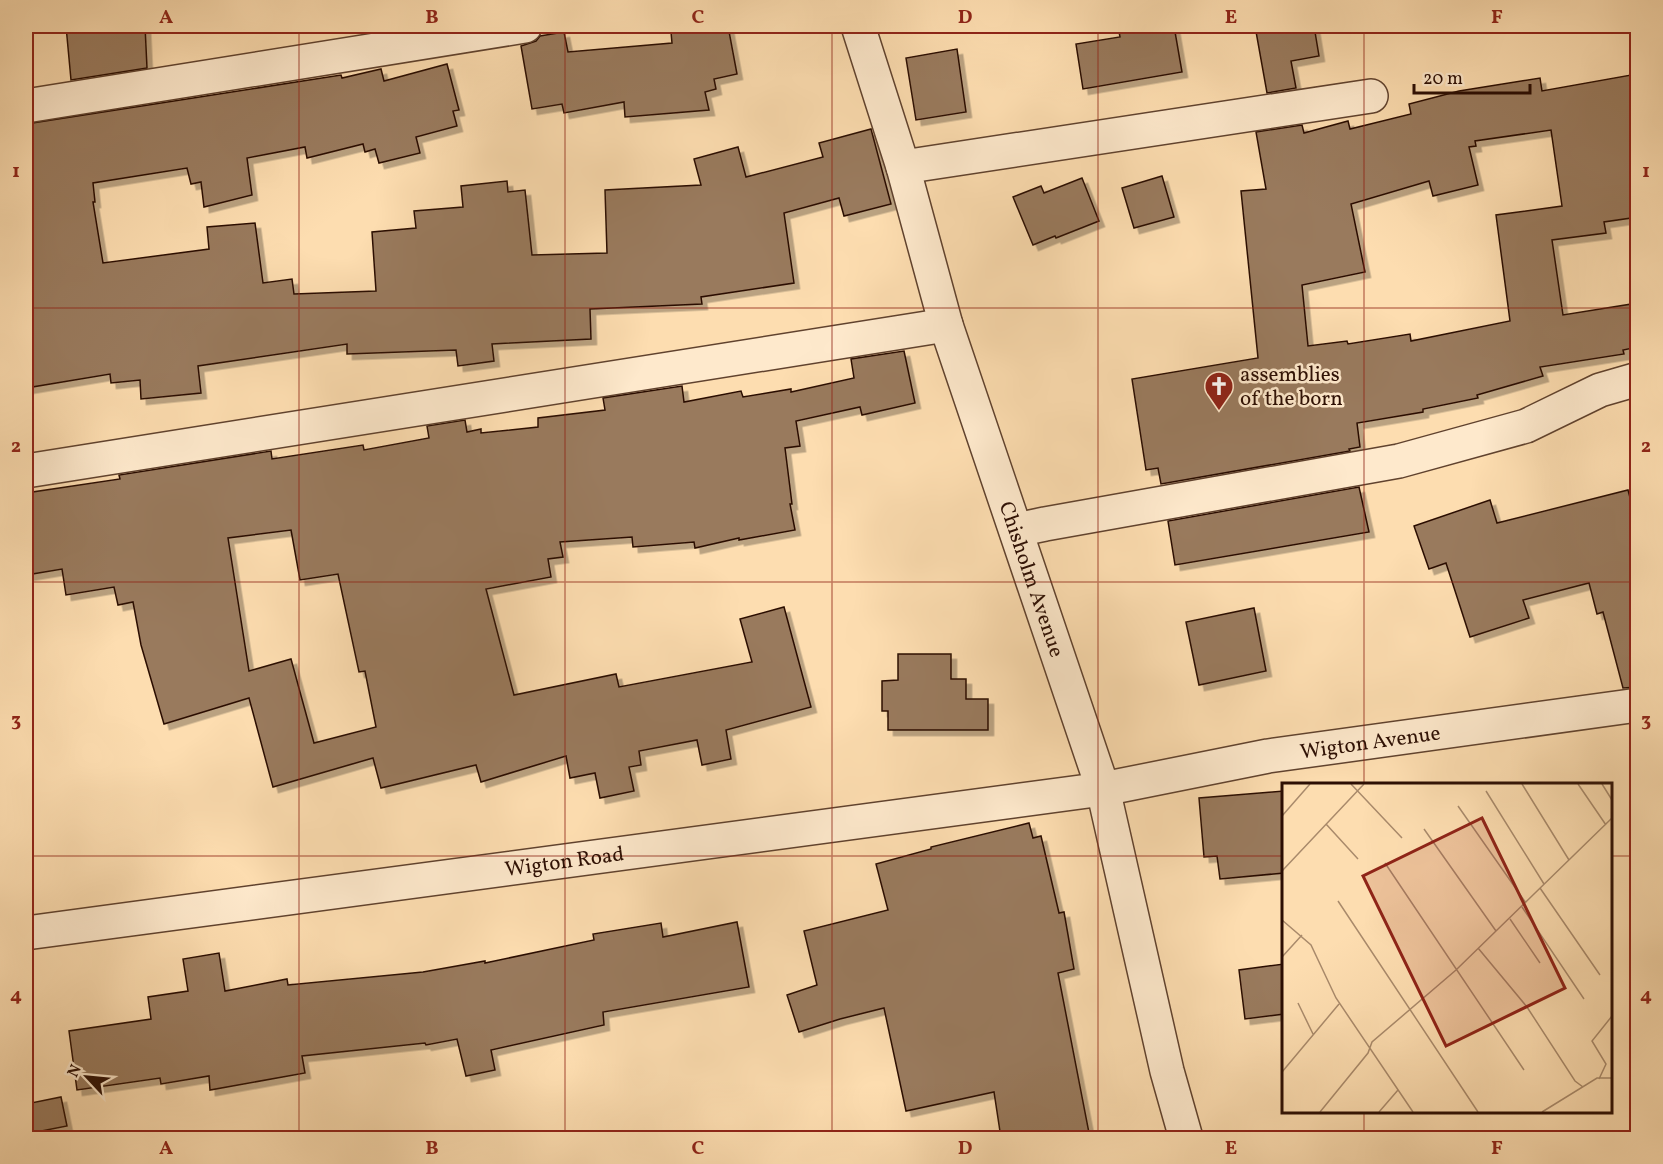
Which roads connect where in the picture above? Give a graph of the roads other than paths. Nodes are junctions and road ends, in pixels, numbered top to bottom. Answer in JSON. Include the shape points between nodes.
{"nodes":[{"id":1,"x":525,"y":26,"type":"edge"},
{"id":2,"x":861,"y":26,"type":"edge"},
{"id":3,"x":1371,"y":96,"type":"dead end"},
{"id":4,"x":26,"y":106,"type":"edge"},
{"id":5,"x":903,"y":167,"type":"junction"},
{"id":6,"x":946,"y":325,"type":"junction"},
{"id":7,"x":1638,"y":380,"type":"edge"},
{"id":8,"x":26,"y":471,"type":"edge"},
{"id":9,"x":1016,"y":530,"type":"junction"},
{"id":10,"x":1638,"y":705,"type":"edge"},
{"id":11,"x":1103,"y":789,"type":"junction"},
{"id":12,"x":26,"y":933,"type":"edge"},
{"id":13,"x":1186,"y":1138,"type":"edge"}],
"edges":[{"from":1,"to":4,"type":"street"},
{"from":2,"to":5,"type":"street","name":"Chisholm Avenue"},
{"from":3,"to":5,"type":"street"},
{"from":5,"to":6,"type":"street","name":"Chisholm Avenue"},
{"from":6,"to":8,"type":"street"},
{"from":6,"to":9,"type":"street","name":"Chisholm Avenue"},
{"from":7,"to":9,"type":"street","via":[[1600,390],[1526,426],[1399,461]]},
{"from":9,"to":11,"type":"street","name":"Chisholm Avenue"},
{"from":10,"to":11,"type":"street","name":"Wigton Avenue","via":[[1268,756]]},
{"from":11,"to":12,"type":"street","name":"Wigton Road"},
{"from":11,"to":13,"type":"street","name":"Chisholm Avenue"}]}
